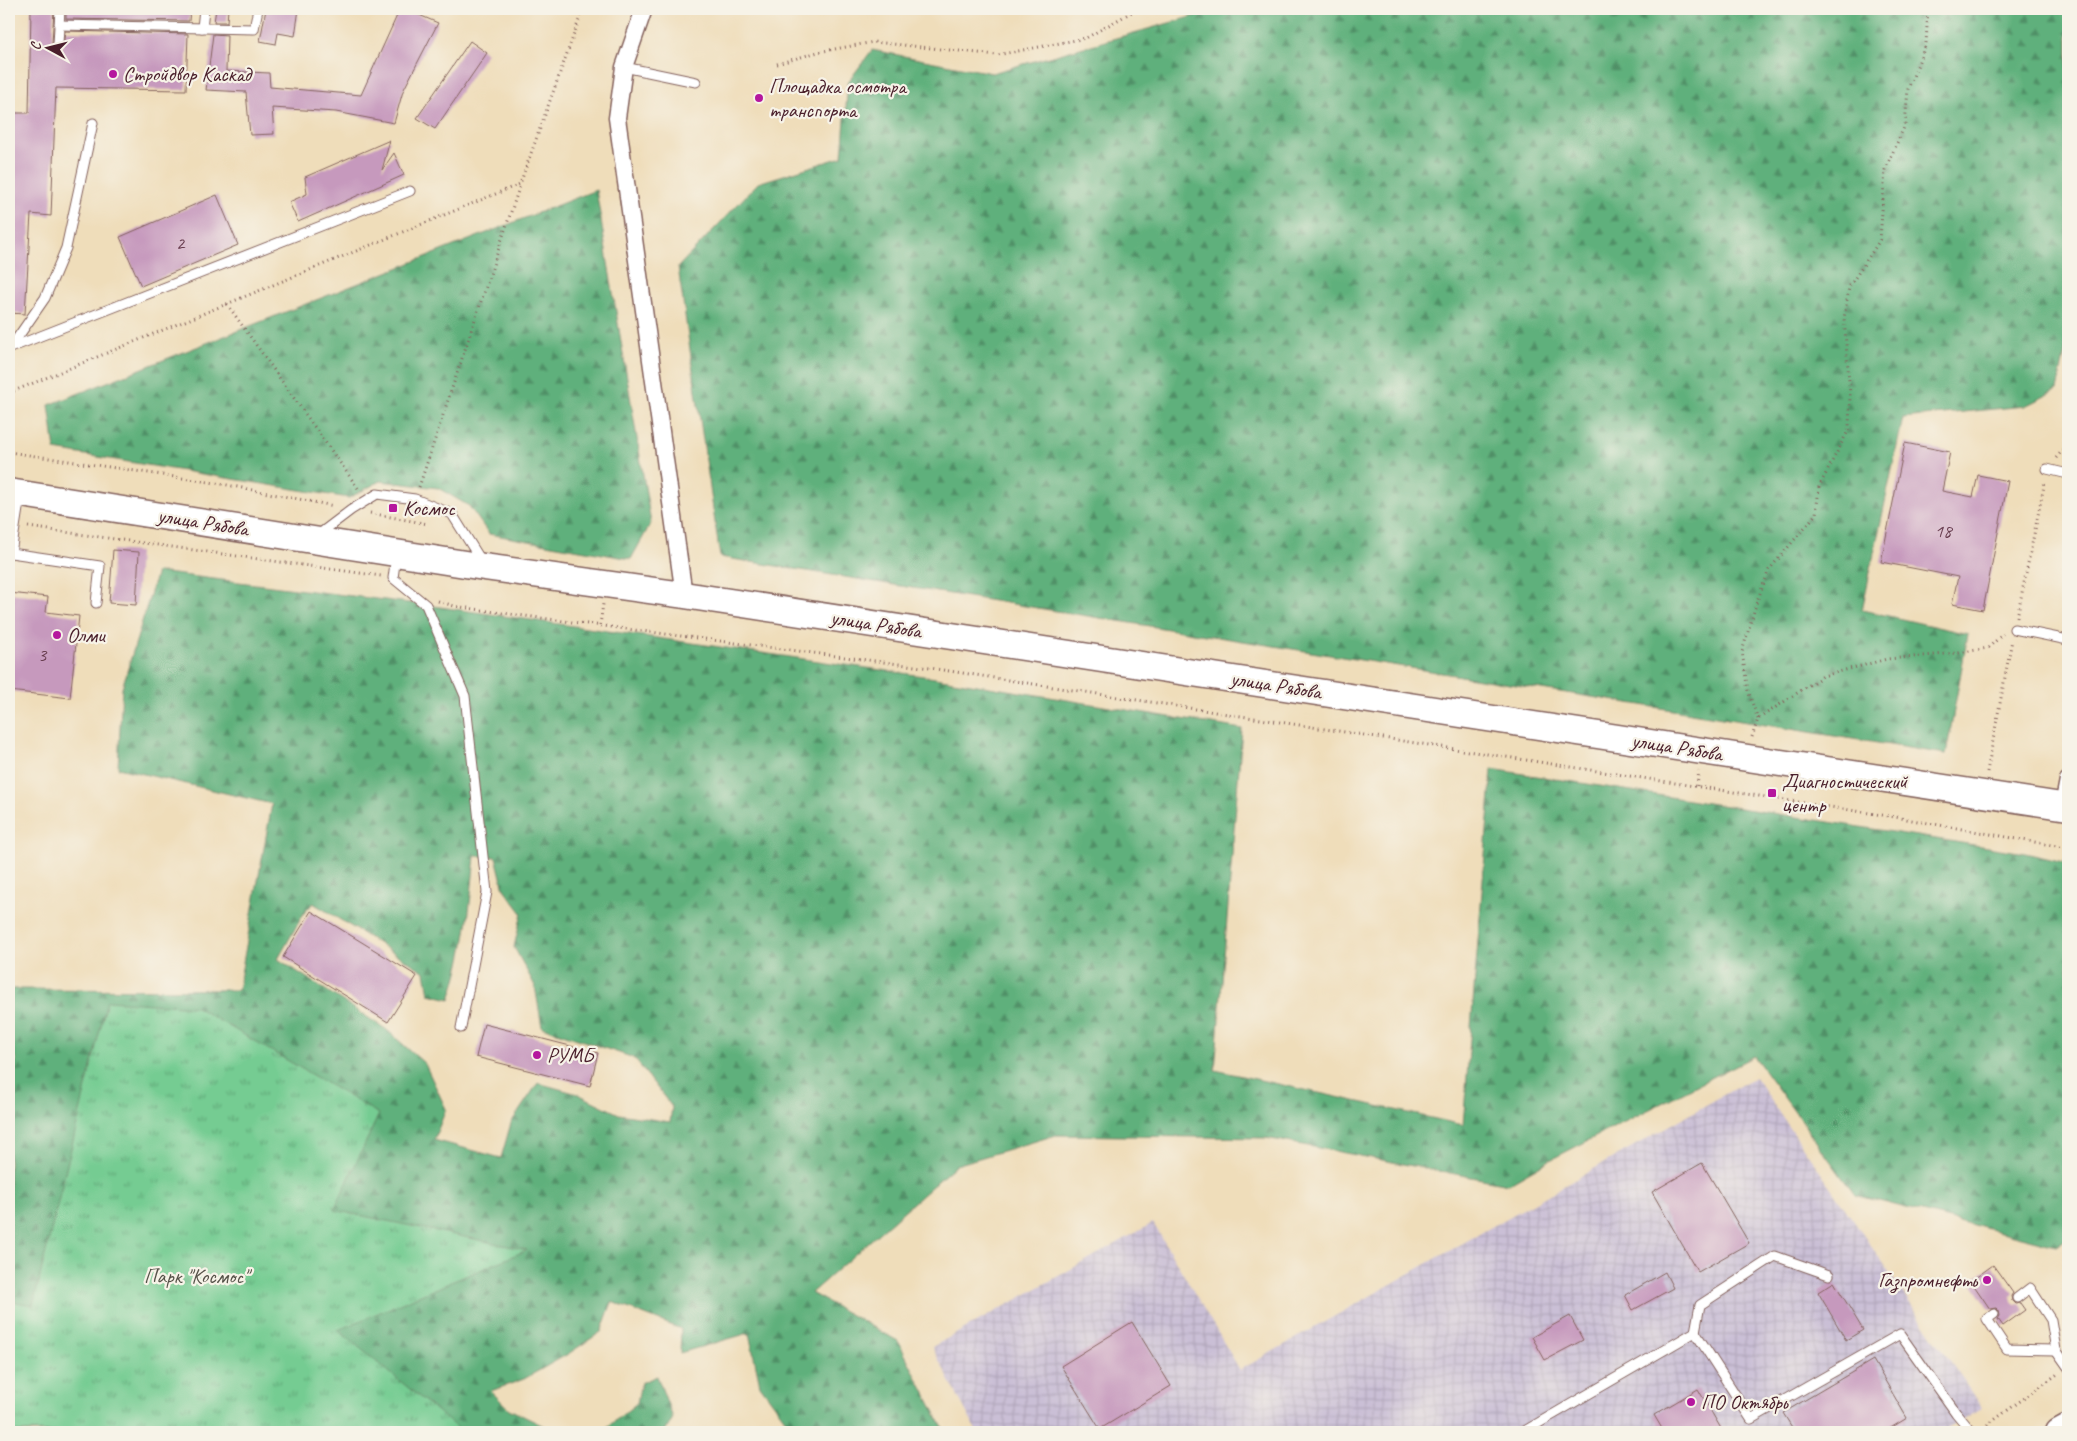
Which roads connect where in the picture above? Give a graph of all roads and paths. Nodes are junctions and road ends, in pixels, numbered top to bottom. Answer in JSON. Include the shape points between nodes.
{"nodes":[{"id":1,"x":60,"y":9,"type":"edge"},
{"id":2,"x":204,"y":9,"type":"edge"},
{"id":3,"x":258,"y":9,"type":"edge"},
{"id":4,"x":583,"y":9,"type":"edge"},
{"id":5,"x":644,"y":9,"type":"edge"},
{"id":6,"x":1137,"y":9,"type":"edge"},
{"id":7,"x":1928,"y":9,"type":"edge"},
{"id":8,"x":59,"y":25,"type":"junction"},
{"id":9,"x":202,"y":28,"type":"junction"},
{"id":10,"x":58,"y":44,"type":"dead end"},
{"id":11,"x":777,"y":64,"type":"dead end"},
{"id":12,"x":624,"y":67,"type":"junction"},
{"id":13,"x":696,"y":82,"type":"dead end"},
{"id":14,"x":93,"y":123,"type":"dead end"},
{"id":15,"x":520,"y":184,"type":"junction"},
{"id":16,"x":410,"y":191,"type":"dead end"},
{"id":17,"x":227,"y":304,"type":"junction"},
{"id":18,"x":10,"y":348,"type":"edge"},
{"id":19,"x":9,"y":393,"type":"edge"},
{"id":20,"x":2068,"y":444,"type":"edge"},
{"id":21,"x":9,"y":452,"type":"edge"},
{"id":22,"x":2047,"y":469,"type":"junction"},
{"id":23,"x":2068,"y":474,"type":"edge"},
{"id":24,"x":15,"y":493,"type":"edge"},
{"id":25,"x":415,"y":499,"type":"junction"},
{"id":26,"x":367,"y":501,"type":"junction"},
{"id":27,"x":351,"y":510,"type":"junction"},
{"id":28,"x":376,"y":514,"type":"junction"},
{"id":29,"x":408,"y":520,"type":"junction"},
{"id":30,"x":428,"y":524,"type":"dead end"},
{"id":31,"x":16,"y":525,"type":"junction"},
{"id":32,"x":313,"y":539,"type":"junction"},
{"id":33,"x":397,"y":552,"type":"junction"},
{"id":34,"x":10,"y":553,"type":"edge"},
{"id":35,"x":484,"y":567,"type":"junction"},
{"id":36,"x":393,"y":578,"type":"junction"},
{"id":37,"x":684,"y":595,"type":"junction"},
{"id":38,"x":431,"y":598,"type":"dead end"},
{"id":39,"x":96,"y":603,"type":"dead end"},
{"id":40,"x":2015,"y":626,"type":"junction"},
{"id":41,"x":2068,"y":640,"type":"edge"},
{"id":42,"x":1758,"y":719,"type":"junction"},
{"id":43,"x":1752,"y":738,"type":"dead end"},
{"id":44,"x":1988,"y":772,"type":"dead end"},
{"id":45,"x":2067,"y":792,"type":"edge"},
{"id":46,"x":2068,"y":848,"type":"edge"},
{"id":47,"x":461,"y":1028,"type":"dead end"},
{"id":48,"x":1829,"y":1275,"type":"dead end"},
{"id":49,"x":2017,"y":1298,"type":"dead end"},
{"id":50,"x":1994,"y":1314,"type":"dead end"},
{"id":51,"x":1695,"y":1332,"type":"junction"},
{"id":52,"x":2056,"y":1350,"type":"junction"},
{"id":53,"x":2068,"y":1366,"type":"edge"},
{"id":54,"x":2068,"y":1427,"type":"edge"},
{"id":55,"x":1523,"y":1432,"type":"edge"},
{"id":56,"x":1972,"y":1432,"type":"edge"},
{"id":57,"x":1976,"y":1432,"type":"edge"},
{"id":58,"x":2060,"y":1432,"type":"edge"}],
"edges":[{"from":1,"to":8,"type":"lane"},
{"from":2,"to":9,"type":"lane"},
{"from":3,"to":9,"type":"lane","via":[[254,30]]},
{"from":4,"to":15,"type":"path"},
{"from":5,"to":12,"type":"street"},
{"from":6,"to":11,"type":"path","via":[[1086,38],[997,55],[874,42],[818,52]]},
{"from":7,"to":42,"type":"path","via":[[1926,44],[1908,89],[1905,125],[1885,170],[1880,240],[1849,288],[1844,318],[1850,394],[1849,429],[1820,487],[1816,514],[1769,570],[1742,652],[1748,691]]},
{"from":8,"to":9,"type":"lane"},
{"from":8,"to":10,"type":"lane"},
{"from":12,"to":13,"type":"lane"},
{"from":12,"to":37,"type":"street","via":[[617,118]]},
{"from":14,"to":18,"type":"lane","via":[[66,248],[45,298]]},
{"from":15,"to":17,"type":"path"},
{"from":15,"to":25,"type":"path"},
{"from":16,"to":18,"type":"lane"},
{"from":17,"to":19,"type":"path"},
{"from":17,"to":26,"type":"path"},
{"from":20,"to":22,"type":"path"},
{"from":21,"to":27,"type":"path","via":[[222,484]]},
{"from":22,"to":23,"type":"lane"},
{"from":22,"to":40,"type":"path"},
{"from":24,"to":31,"type":"lane"},
{"from":24,"to":32,"type":"main road","name":"улица Рябова"},
{"from":25,"to":26,"type":"lane","via":[[377,494]]},
{"from":25,"to":29,"type":"path"},
{"from":25,"to":35,"type":"lane","via":[[452,514]]},
{"from":26,"to":27,"type":"lane"},
{"from":26,"to":28,"type":"path"},
{"from":27,"to":28,"type":"path"},
{"from":27,"to":32,"type":"lane"},
{"from":28,"to":29,"type":"path"},
{"from":29,"to":30,"type":"path"},
{"from":31,"to":34,"type":"lane"},
{"from":31,"to":36,"type":"path"},
{"from":32,"to":33,"type":"main road","name":"улица Рябова"},
{"from":33,"to":35,"type":"main road","name":"улица Рябова"},
{"from":33,"to":36,"type":"lane"},
{"from":34,"to":39,"type":"lane","via":[[100,566]]},
{"from":35,"to":37,"type":"main road","name":"улица Рябова"},
{"from":36,"to":47,"type":"lane","via":[[426,605],[465,696],[487,892]]},
{"from":37,"to":45,"type":"main road","name":"улица Рябова"},
{"from":38,"to":46,"type":"path","via":[[454,606],[502,613],[930,668],[1886,816]]},
{"from":40,"to":41,"type":"lane"},
{"from":40,"to":42,"type":"path","via":[[1988,648],[1887,659],[1823,676]]},
{"from":40,"to":44,"type":"path"},
{"from":42,"to":43,"type":"path"},
{"from":48,"to":51,"type":"lane","via":[[1775,1256],[1700,1305]]},
{"from":49,"to":52,"type":"lane","via":[[2030,1288],[2051,1320]]},
{"from":50,"to":52,"type":"lane","via":[[1987,1319],[2007,1349]]},
{"from":51,"to":55,"type":"lane"},
{"from":51,"to":56,"type":"lane","via":[[1751,1419],[1900,1334]]},
{"from":52,"to":53,"type":"lane"},
{"from":53,"to":57,"type":"path"},
{"from":54,"to":58,"type":"main road"}]}
